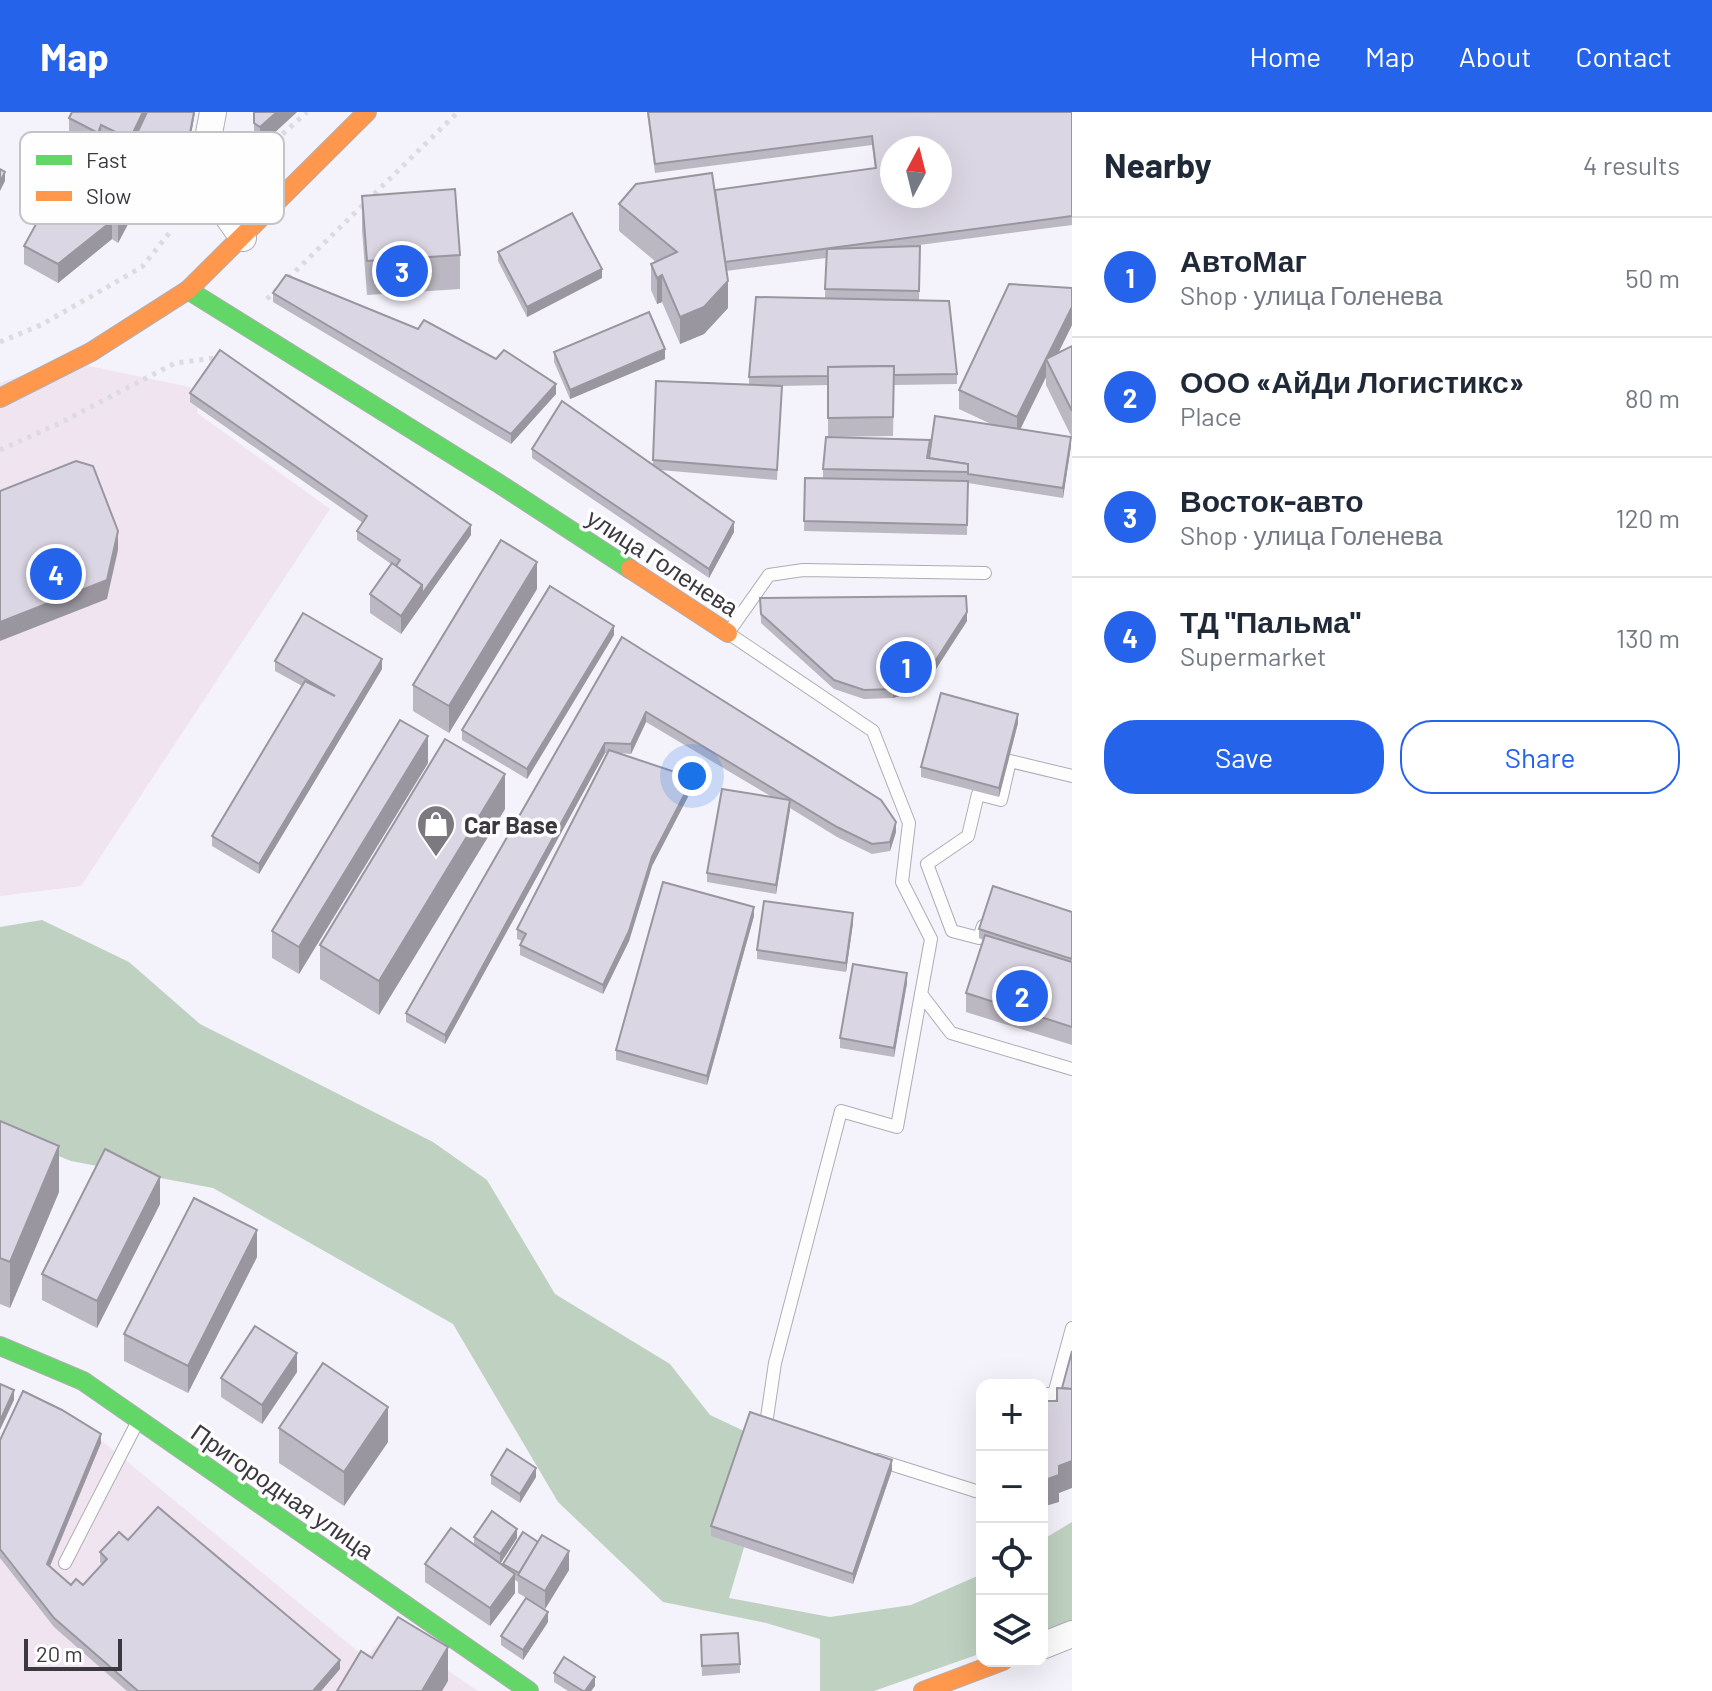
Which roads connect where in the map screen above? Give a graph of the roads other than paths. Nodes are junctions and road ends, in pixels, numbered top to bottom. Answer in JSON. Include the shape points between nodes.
{"nodes":[{"id":1,"x":213,"y":112,"type":"edge"},
{"id":2,"x":367,"y":112,"type":"edge"},
{"id":3,"x":209,"y":132,"type":"edge"},
{"id":4,"x":284,"y":196,"type":"edge"},
{"id":5,"x":233,"y":224,"type":"edge"},
{"id":6,"x":257,"y":224,"type":"edge"},
{"id":7,"x":243,"y":238,"type":"junction"},
{"id":8,"x":188,"y":290,"type":"junction"},
{"id":9,"x":0,"y":398,"type":"edge"},
{"id":10,"x":985,"y":573,"type":"dead end"},
{"id":11,"x":728,"y":633,"type":"junction"},
{"id":12,"x":1072,"y":776,"type":"edge"},
{"id":13,"x":988,"y":910,"type":"edge"},
{"id":14,"x":921,"y":994,"type":"junction"},
{"id":15,"x":1072,"y":1069,"type":"edge"},
{"id":16,"x":1072,"y":1328,"type":"edge"},
{"id":17,"x":0,"y":1346,"type":"edge"},
{"id":18,"x":1048,"y":1394,"type":"edge"},
{"id":19,"x":138,"y":1420,"type":"junction"},
{"id":20,"x":780,"y":1429,"type":"edge"},
{"id":21,"x":867,"y":1457,"type":"edge"},
{"id":22,"x":976,"y":1491,"type":"edge"},
{"id":23,"x":65,"y":1563,"type":"dead end"},
{"id":24,"x":1072,"y":1634,"type":"edge"},
{"id":25,"x":1048,"y":1644,"type":"edge"},
{"id":26,"x":987,"y":1667,"type":"edge"},
{"id":27,"x":529,"y":1691,"type":"edge"},
{"id":28,"x":923,"y":1691,"type":"edge"}],
"edges":[{"from":1,"to":3,"type":"street"},
{"from":2,"to":4,"type":"street"},
{"from":5,"to":7,"type":"street"},
{"from":6,"to":7,"type":"street"},
{"from":7,"to":8,"type":"street"},
{"from":8,"to":9,"type":"street","via":[[91,352]]},
{"from":8,"to":11,"type":"street","name":"улица Голенева"},
{"from":10,"to":11,"type":"lane","via":[[803,570],[769,575]]},
{"from":11,"to":14,"type":"lane","name":"улица Голенева","via":[[873,731],[909,823],[902,882],[931,939]]},
{"from":12,"to":13,"type":"lane","via":[[1010,761],[1001,800],[978,794],[968,836],[927,864],[952,931],[979,938]]},
{"from":14,"to":15,"type":"lane","via":[[951,1033]]},
{"from":14,"to":20,"type":"lane","name":"улица Голенева","via":[[897,1127],[841,1111],[775,1363],[766,1424]]},
{"from":16,"to":18,"type":"lane","via":[[1054,1394]]},
{"from":17,"to":19,"type":"street","name":"Пригородная улица","via":[[83,1381]]},
{"from":19,"to":23,"type":"lane"},
{"from":19,"to":27,"type":"street","name":"Пригородная улица"},
{"from":21,"to":22,"type":"lane"},
{"from":24,"to":25,"type":"street"},
{"from":26,"to":28,"type":"street"}]}
